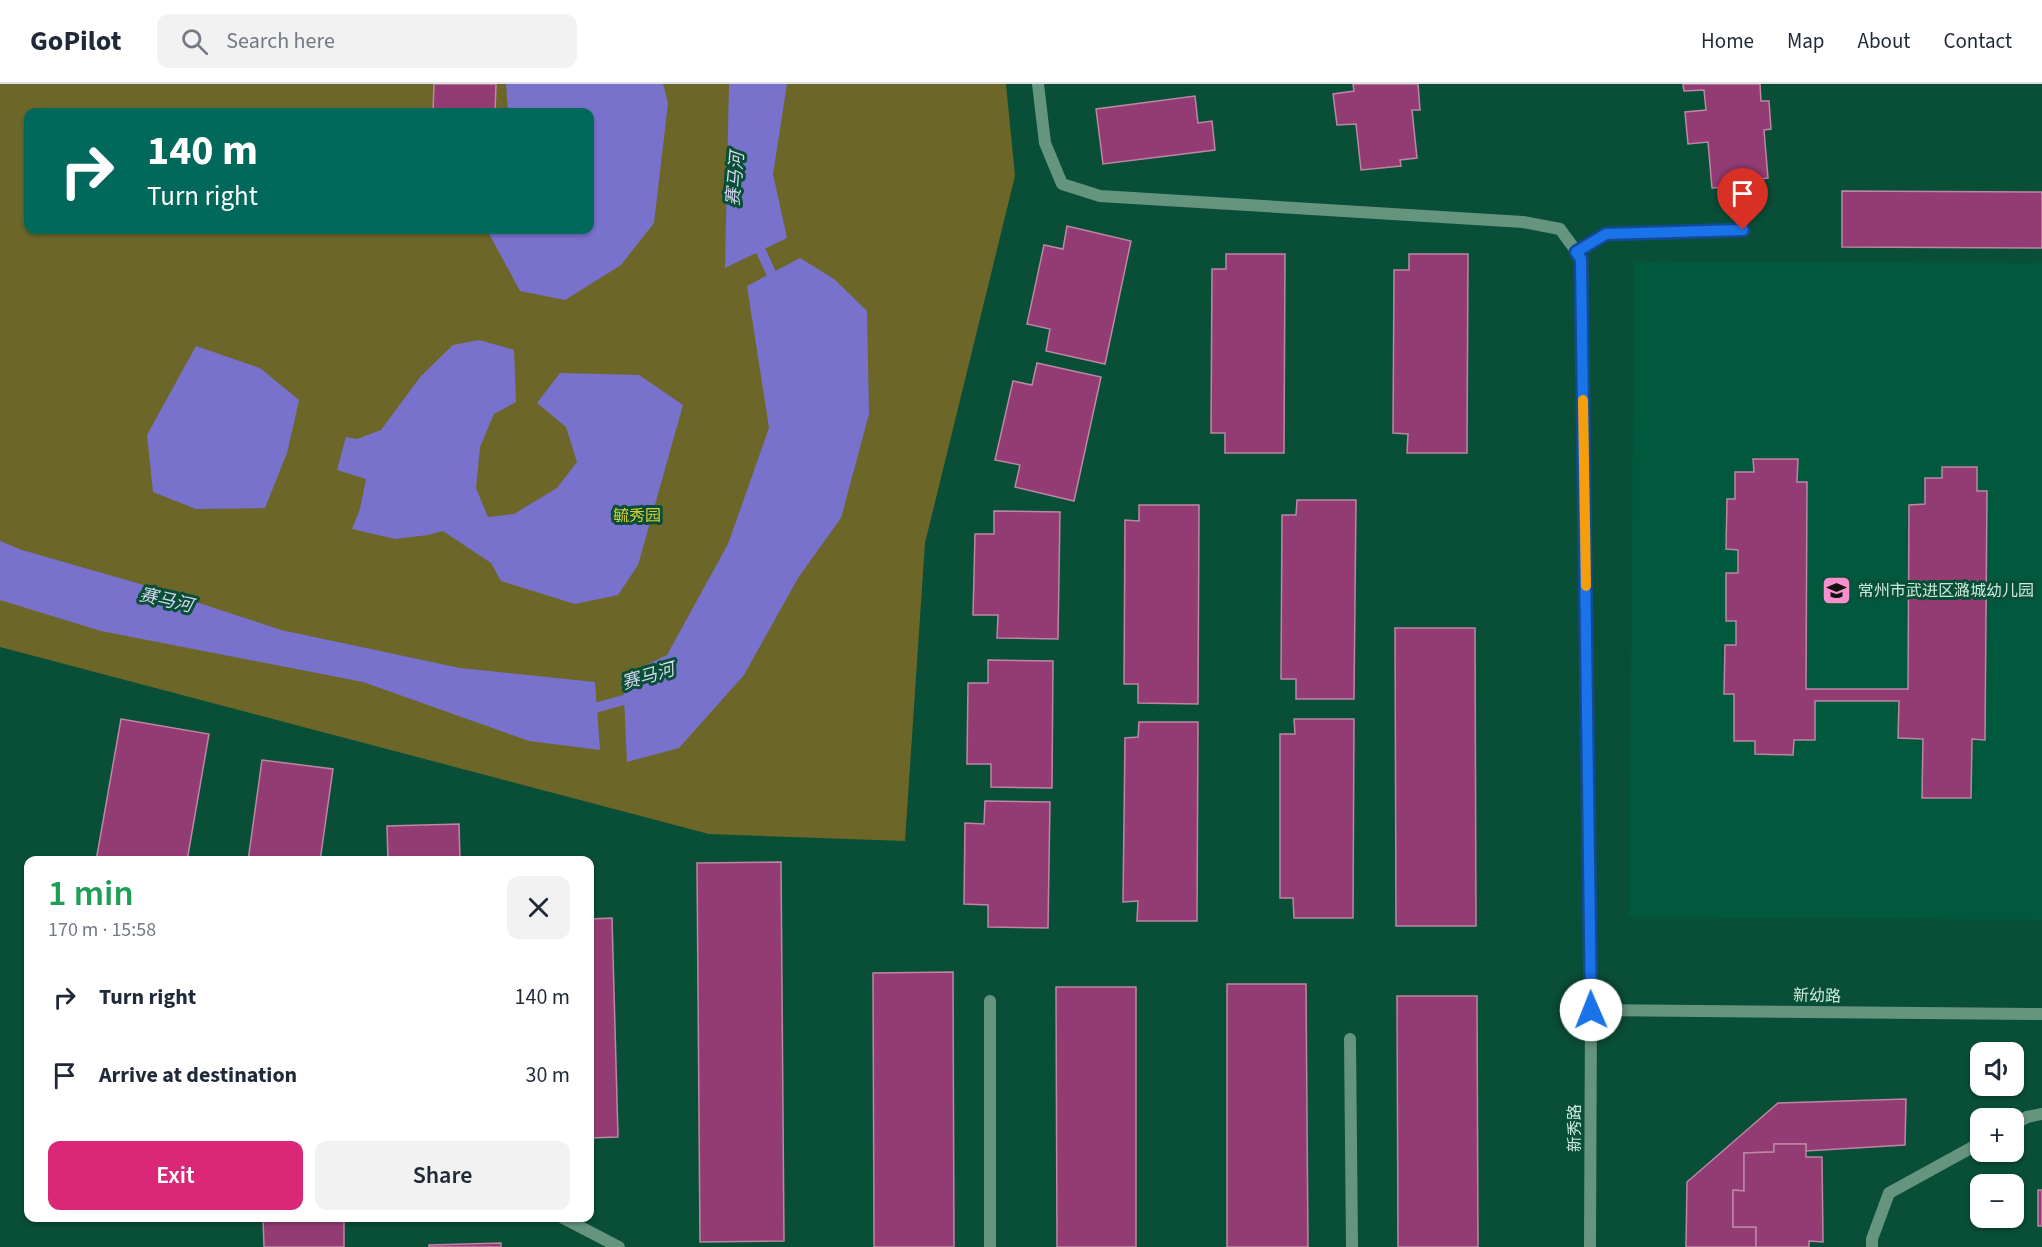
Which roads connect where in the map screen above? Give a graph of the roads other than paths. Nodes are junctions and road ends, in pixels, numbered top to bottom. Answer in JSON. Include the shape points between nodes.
{"nodes":[{"id":1,"x":1038,"y":84,"type":"edge"},
{"id":2,"x":1743,"y":230,"type":"dead end"},
{"id":3,"x":1576,"y":252,"type":"junction"},
{"id":4,"x":990,"y":1001,"type":"dead end"},
{"id":5,"x":1591,"y":1010,"type":"junction"},
{"id":6,"x":2042,"y":1014,"type":"edge"},
{"id":7,"x":1350,"y":1039,"type":"dead end"},
{"id":8,"x":2042,"y":1114,"type":"edge"},
{"id":9,"x":2024,"y":1119,"type":"edge"},
{"id":10,"x":1970,"y":1148,"type":"edge"},
{"id":11,"x":571,"y":1222,"type":"edge"},
{"id":12,"x":619,"y":1247,"type":"edge"},
{"id":13,"x":990,"y":1247,"type":"edge"},
{"id":14,"x":1352,"y":1247,"type":"edge"},
{"id":15,"x":1590,"y":1247,"type":"edge"},
{"id":16,"x":1872,"y":1247,"type":"edge"}],
"edges":[{"from":1,"to":3,"type":"street","via":[[1045,143],[1062,184],[1100,196],[1523,222],[1560,229]]},
{"from":2,"to":3,"type":"street","via":[[1606,234]]},
{"from":3,"to":5,"type":"street","name":"新秀路","via":[[1581,259]]},
{"from":4,"to":13,"type":"street"},
{"from":5,"to":6,"type":"street","name":"新幼路"},
{"from":5,"to":15,"type":"street","name":"新秀路"},
{"from":7,"to":14,"type":"street"},
{"from":8,"to":9,"type":"street"},
{"from":10,"to":16,"type":"street","via":[[1889,1193]]},
{"from":11,"to":12,"type":"street"}]}
